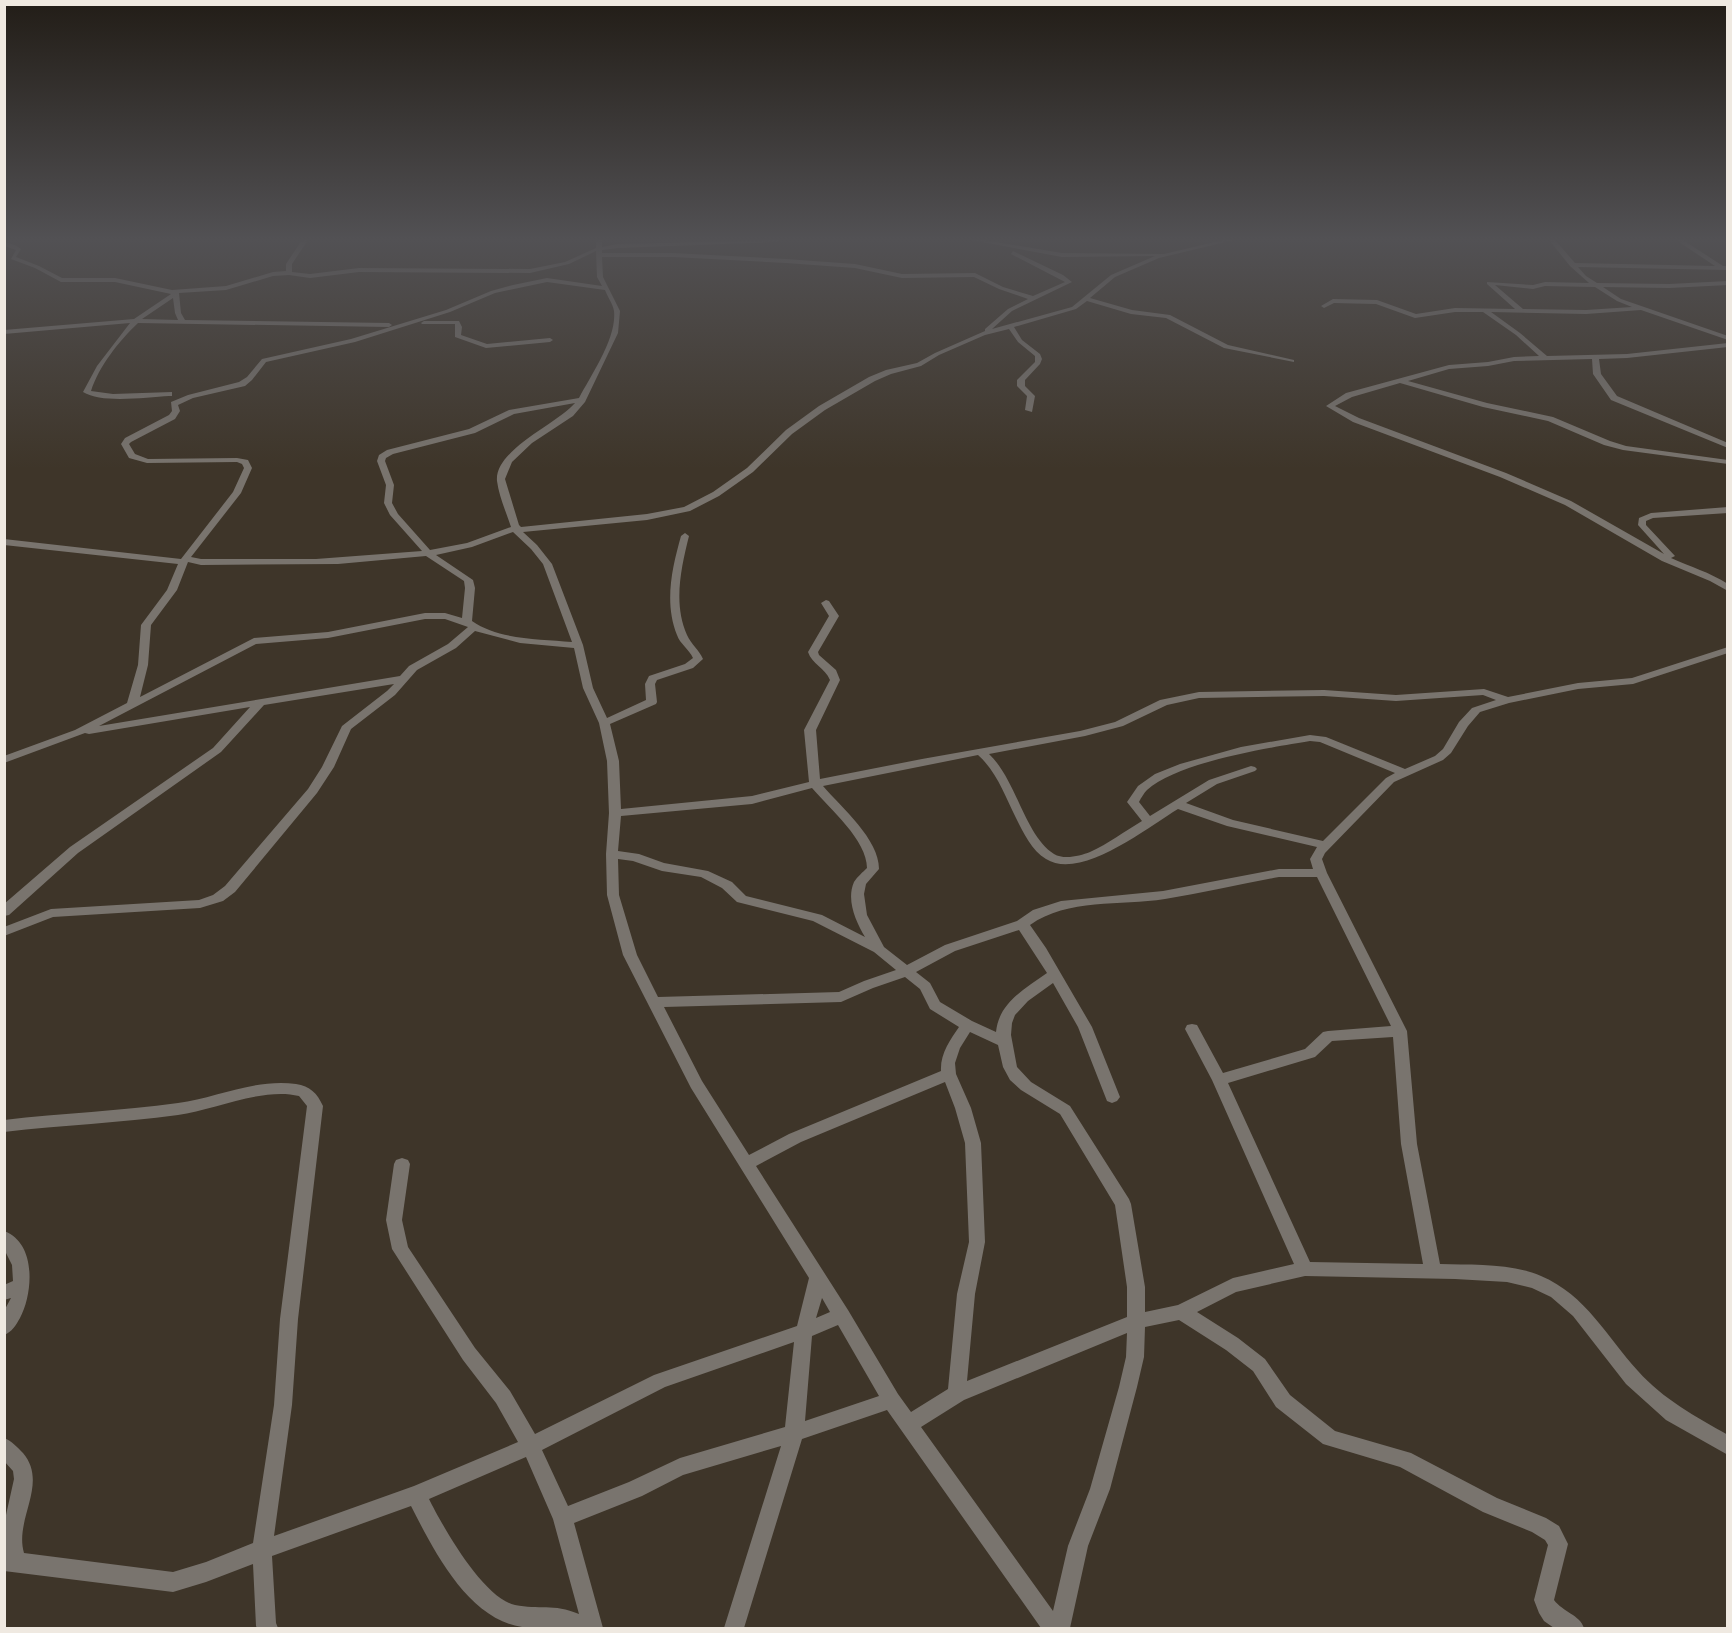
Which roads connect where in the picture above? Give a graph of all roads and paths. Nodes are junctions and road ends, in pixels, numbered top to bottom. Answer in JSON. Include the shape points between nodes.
{"nodes":[{"id":1,"x":142,"y":316,"type":"edge"},
{"id":2,"x":180,"y":316,"type":"edge"},
{"id":3,"x":431,"y":316,"type":"edge"},
{"id":4,"x":617,"y":316,"type":"edge"},
{"id":5,"x":1003,"y":316,"type":"edge"},
{"id":6,"x":1051,"y":316,"type":"edge"},
{"id":7,"x":1160,"y":316,"type":"edge"},
{"id":8,"x":1492,"y":316,"type":"edge"},
{"id":9,"x":1669,"y":316,"type":"edge"},
{"id":10,"x":135,"y":321,"type":"junction"},
{"id":11,"x":413,"y":322,"type":"junction"},
{"id":12,"x":183,"y":323,"type":"junction"},
{"id":13,"x":1010,"y":326,"type":"junction"},
{"id":14,"x":4,"y":332,"type":"edge"},
{"id":15,"x":983,"y":334,"type":"junction"},
{"id":16,"x":1728,"y":338,"type":"edge"},
{"id":17,"x":550,"y":340,"type":"dead end"},
{"id":18,"x":1728,"y":345,"type":"edge"},
{"id":19,"x":1544,"y":357,"type":"junction"},
{"id":20,"x":1595,"y":357,"type":"junction"},
{"id":21,"x":1292,"y":361,"type":"dead end"},
{"id":22,"x":1400,"y":381,"type":"junction"},
{"id":23,"x":169,"y":393,"type":"dead end"},
{"id":24,"x":582,"y":400,"type":"junction"},
{"id":25,"x":1029,"y":410,"type":"dead end"},
{"id":26,"x":1728,"y":446,"type":"edge"},
{"id":27,"x":1728,"y":462,"type":"edge"},
{"id":28,"x":1728,"y":510,"type":"edge"},
{"id":29,"x":517,"y":529,"type":"junction"},
{"id":30,"x":685,"y":536,"type":"dead end"},
{"id":31,"x":4,"y":543,"type":"edge"},
{"id":32,"x":429,"y":554,"type":"junction"},
{"id":33,"x":184,"y":560,"type":"junction"},
{"id":34,"x":1709,"y":578,"type":"junction"},
{"id":35,"x":1728,"y":588,"type":"edge"},
{"id":36,"x":826,"y":603,"type":"dead end"},
{"id":37,"x":470,"y":625,"type":"junction"},
{"id":38,"x":579,"y":645,"type":"junction"},
{"id":39,"x":1728,"y":650,"type":"edge"},
{"id":40,"x":402,"y":679,"type":"junction"},
{"id":41,"x":1507,"y":700,"type":"junction"},
{"id":42,"x":259,"y":704,"type":"junction"},
{"id":43,"x":132,"y":705,"type":"junction"},
{"id":44,"x":604,"y":723,"type":"junction"},
{"id":45,"x":79,"y":732,"type":"junction"},
{"id":46,"x":981,"y":752,"type":"junction"},
{"id":47,"x":4,"y":760,"type":"edge"},
{"id":48,"x":1251,"y":770,"type":"dead end"},
{"id":49,"x":1404,"y":773,"type":"junction"},
{"id":50,"x":815,"y":784,"type":"junction"},
{"id":51,"x":1178,"y":804,"type":"junction"},
{"id":52,"x":615,"y":813,"type":"junction"},
{"id":53,"x":1148,"y":822,"type":"junction"},
{"id":54,"x":1325,"y":844,"type":"junction"},
{"id":55,"x":612,"y":854,"type":"junction"},
{"id":56,"x":1321,"y":873,"type":"junction"},
{"id":57,"x":4,"y":912,"type":"edge"},
{"id":58,"x":1022,"y":924,"type":"junction"},
{"id":59,"x":4,"y":932,"type":"edge"},
{"id":60,"x":879,"y":950,"type":"junction"},
{"id":61,"x":904,"y":971,"type":"junction"},
{"id":62,"x":1054,"y":975,"type":"junction"},
{"id":63,"x":655,"y":1002,"type":"junction"},
{"id":64,"x":967,"y":1025,"type":"junction"},
{"id":65,"x":1192,"y":1029,"type":"dead end"},
{"id":66,"x":1400,"y":1031,"type":"junction"},
{"id":67,"x":1003,"y":1041,"type":"junction"},
{"id":68,"x":949,"y":1074,"type":"junction"},
{"id":69,"x":1219,"y":1080,"type":"junction"},
{"id":70,"x":1112,"y":1098,"type":"dead end"},
{"id":71,"x":4,"y":1126,"type":"edge"},
{"id":72,"x":402,"y":1164,"type":"dead end"},
{"id":73,"x":745,"y":1164,"type":"junction"},
{"id":74,"x":4,"y":1238,"type":"edge"},
{"id":75,"x":1305,"y":1269,"type":"junction"},
{"id":76,"x":1433,"y":1272,"type":"junction"},
{"id":77,"x":818,"y":1278,"type":"junction"},
{"id":78,"x":22,"y":1286,"type":"junction"},
{"id":79,"x":4,"y":1293,"type":"edge"},
{"id":80,"x":1181,"y":1311,"type":"junction"},
{"id":81,"x":842,"y":1315,"type":"junction"},
{"id":82,"x":1136,"y":1321,"type":"junction"},
{"id":83,"x":4,"y":1327,"type":"edge"},
{"id":84,"x":804,"y":1331,"type":"junction"},
{"id":85,"x":957,"y":1394,"type":"junction"},
{"id":86,"x":891,"y":1400,"type":"junction"},
{"id":87,"x":907,"y":1425,"type":"junction"},
{"id":88,"x":794,"y":1433,"type":"junction"},
{"id":89,"x":531,"y":1446,"type":"junction"},
{"id":90,"x":1728,"y":1446,"type":"edge"},
{"id":91,"x":4,"y":1447,"type":"edge"},
{"id":92,"x":416,"y":1495,"type":"junction"},
{"id":93,"x":563,"y":1518,"type":"junction"},
{"id":94,"x":262,"y":1550,"type":"junction"},
{"id":95,"x":8,"y":1563,"type":"edge"},
{"id":96,"x":268,"y":1629,"type":"edge"},
{"id":97,"x":583,"y":1629,"type":"edge"},
{"id":98,"x":593,"y":1629,"type":"edge"},
{"id":99,"x":734,"y":1629,"type":"edge"},
{"id":100,"x":1053,"y":1629,"type":"edge"},
{"id":101,"x":1060,"y":1629,"type":"edge"},
{"id":102,"x":1574,"y":1629,"type":"edge"}],
"edges":[{"from":1,"to":10,"type":"street"},
{"from":2,"to":12,"type":"street"},
{"from":3,"to":11,"type":"street"},
{"from":4,"to":24,"type":"street","via":[[615,333]]},
{"from":5,"to":15,"type":"street"},
{"from":6,"to":13,"type":"street"},
{"from":7,"to":21,"type":"street","via":[[1173,318],[1226,347]]},
{"from":8,"to":19,"type":"street"},
{"from":9,"to":16,"type":"street"},
{"from":10,"to":12,"type":"street"},
{"from":10,"to":14,"type":"street"},
{"from":10,"to":23,"type":"street","via":[[95,371],[87,394]]},
{"from":11,"to":12,"type":"street","via":[[360,326]]},
{"from":11,"to":17,"type":"street","via":[[457,322],[457,336],[482,346]]},
{"from":11,"to":33,"type":"street","via":[[353,341],[264,360],[248,381],[179,400],[174,404],[176,411],[172,417],[128,440],[125,444],[132,456],[147,461],[225,459],[245,462],[248,468],[237,493]]},
{"from":13,"to":15,"type":"street"},
{"from":13,"to":25,"type":"street","via":[[1039,359],[1021,380],[1021,386],[1031,396]]},
{"from":15,"to":29,"type":"street","via":[[919,365],[872,379],[822,408],[789,432],[750,471],[687,509],[656,516]]},
{"from":18,"to":20,"type":"street"},
{"from":19,"to":20,"type":"street"},
{"from":19,"to":22,"type":"street","via":[[1449,367]]},
{"from":20,"to":26,"type":"street","via":[[1597,374],[1614,398]]},
{"from":22,"to":27,"type":"street","via":[[1550,419],[1626,448]]},
{"from":22,"to":34,"type":"street","via":[[1349,395],[1330,406],[1356,420],[1558,499],[1665,559]]},
{"from":24,"to":29,"type":"street","via":[[570,414],[529,441],[507,462],[501,479]]},
{"from":24,"to":32,"type":"street","via":[[512,412],[472,431],[382,457],[390,484],[390,510]]},
{"from":28,"to":34,"type":"street","via":[[1651,516],[1641,522],[1671,557]]},
{"from":29,"to":32,"type":"street"},
{"from":29,"to":38,"type":"street","via":[[547,564]]},
{"from":30,"to":44,"type":"street","via":[[674,594],[682,637],[698,659],[653,678],[652,702],[645,707]]},
{"from":31,"to":33,"type":"street"},
{"from":32,"to":33,"type":"street","via":[[317,564]]},
{"from":32,"to":37,"type":"street","via":[[468,580]]},
{"from":33,"to":43,"type":"street","via":[[172,590],[146,625],[143,665]]},
{"from":34,"to":35,"type":"street"},
{"from":36,"to":50,"type":"street","via":[[834,616],[813,652],[835,680],[810,729]]},
{"from":37,"to":38,"type":"street","via":[[518,639]]},
{"from":37,"to":40,"type":"street","via":[[452,646],[424,660]]},
{"from":37,"to":43,"type":"street","via":[[445,616],[424,616],[328,635],[254,641]]},
{"from":38,"to":44,"type":"street","via":[[588,688]]},
{"from":39,"to":41,"type":"street","via":[[1634,681],[1578,686]]},
{"from":40,"to":42,"type":"street"},
{"from":40,"to":59,"type":"street","via":[[391,693],[346,728],[313,791],[218,898],[200,904],[51,913]]},
{"from":41,"to":46,"type":"street","via":[[1477,692],[1396,698],[1324,693],[1199,695],[1164,702],[1099,730]]},
{"from":41,"to":49,"type":"street","via":[[1476,710],[1438,758]]},
{"from":42,"to":45,"type":"street"},
{"from":42,"to":57,"type":"street","via":[[217,750],[74,850]]},
{"from":43,"to":45,"type":"street"},
{"from":44,"to":52,"type":"street","via":[[614,761]]},
{"from":45,"to":47,"type":"street"},
{"from":46,"to":50,"type":"street"},
{"from":46,"to":53,"type":"street","via":[[996,768],[1027,827],[1051,858],[1077,860],[1096,854]]},
{"from":48,"to":51,"type":"street","via":[[1213,782]]},
{"from":49,"to":53,"type":"street","via":[[1310,738],[1241,750],[1205,758],[1144,785],[1133,802]]},
{"from":49,"to":54,"type":"street","via":[[1390,780]]},
{"from":50,"to":52,"type":"street","via":[[735,802]]},
{"from":50,"to":60,"type":"street","via":[[863,839],[873,858],[873,869],[860,884],[858,894],[860,915]]},
{"from":51,"to":53,"type":"street"},
{"from":51,"to":54,"type":"street","via":[[1209,818]]},
{"from":52,"to":55,"type":"street"},
{"from":54,"to":56,"type":"street","via":[[1316,859]]},
{"from":55,"to":60,"type":"street","via":[[704,874],[727,885],[742,899],[817,918]]},
{"from":55,"to":63,"type":"street","via":[[613,895],[630,956]]},
{"from":56,"to":58,"type":"street","via":[[1279,873],[1163,895],[1060,905]]},
{"from":56,"to":66,"type":"street"},
{"from":58,"to":61,"type":"street","via":[[950,948]]},
{"from":58,"to":62,"type":"street"},
{"from":60,"to":61,"type":"street"},
{"from":61,"to":63,"type":"street","via":[[841,997]]},
{"from":61,"to":64,"type":"street","via":[[925,986],[935,1005]]},
{"from":62,"to":67,"type":"street","via":[[1014,1004],[1005,1016]]},
{"from":62,"to":70,"type":"street","via":[[1085,1027]]},
{"from":63,"to":73,"type":"street","via":[[696,1084]]},
{"from":64,"to":67,"type":"street"},
{"from":64,"to":68,"type":"street","via":[[953,1047]]},
{"from":65,"to":69,"type":"street"},
{"from":66,"to":69,"type":"street","via":[[1328,1036],[1310,1053]]},
{"from":66,"to":76,"type":"street","via":[[1409,1144]]},
{"from":67,"to":82,"type":"street","via":[[1016,1077],[1065,1110],[1123,1204],[1136,1287]]},
{"from":68,"to":73,"type":"street","via":[[795,1138]]},
{"from":68,"to":85,"type":"street","via":[[973,1143],[977,1242],[966,1294]]},
{"from":69,"to":75,"type":"street"},
{"from":71,"to":94,"type":"street","via":[[179,1108],[253,1092],[287,1089],[312,1097],[315,1106],[289,1319],[283,1405]]},
{"from":72,"to":89,"type":"street","via":[[394,1220],[400,1249],[469,1354],[503,1397]]},
{"from":73,"to":77,"type":"street"},
{"from":74,"to":78,"type":"street","via":[[20,1260]]},
{"from":75,"to":76,"type":"street"},
{"from":75,"to":80,"type":"street","via":[[1233,1285]]},
{"from":76,"to":90,"type":"street","via":[[1507,1275],[1535,1281],[1557,1292],[1601,1336],[1632,1378],[1673,1414]]},
{"from":77,"to":81,"type":"street"},
{"from":77,"to":84,"type":"street"},
{"from":78,"to":79,"type":"street"},
{"from":78,"to":83,"type":"street"},
{"from":80,"to":82,"type":"street"},
{"from":80,"to":102,"type":"street","via":[[1259,1365],[1283,1401],[1330,1438],[1404,1459],[1552,1533],[1558,1544],[1544,1600],[1552,1615]]},
{"from":81,"to":84,"type":"street"},
{"from":81,"to":86,"type":"street"},
{"from":82,"to":85,"type":"street"},
{"from":82,"to":101,"type":"street","via":[[1135,1357],[1128,1387],[1100,1489],[1078,1546]]},
{"from":84,"to":88,"type":"street"},
{"from":84,"to":89,"type":"street","via":[[660,1382]]},
{"from":85,"to":87,"type":"street"},
{"from":86,"to":87,"type":"street"},
{"from":86,"to":88,"type":"street"},
{"from":87,"to":100,"type":"street"},
{"from":88,"to":93,"type":"street","via":[[680,1467]]},
{"from":88,"to":99,"type":"street"},
{"from":89,"to":92,"type":"street"},
{"from":89,"to":93,"type":"street"},
{"from":91,"to":95,"type":"street","via":[[23,1470]]},
{"from":92,"to":94,"type":"street"},
{"from":92,"to":97,"type":"street","via":[[434,1530],[485,1601],[513,1615],[558,1616]]},
{"from":93,"to":98,"type":"street"},
{"from":94,"to":95,"type":"street","via":[[173,1582]]},
{"from":94,"to":96,"type":"street"}]}
